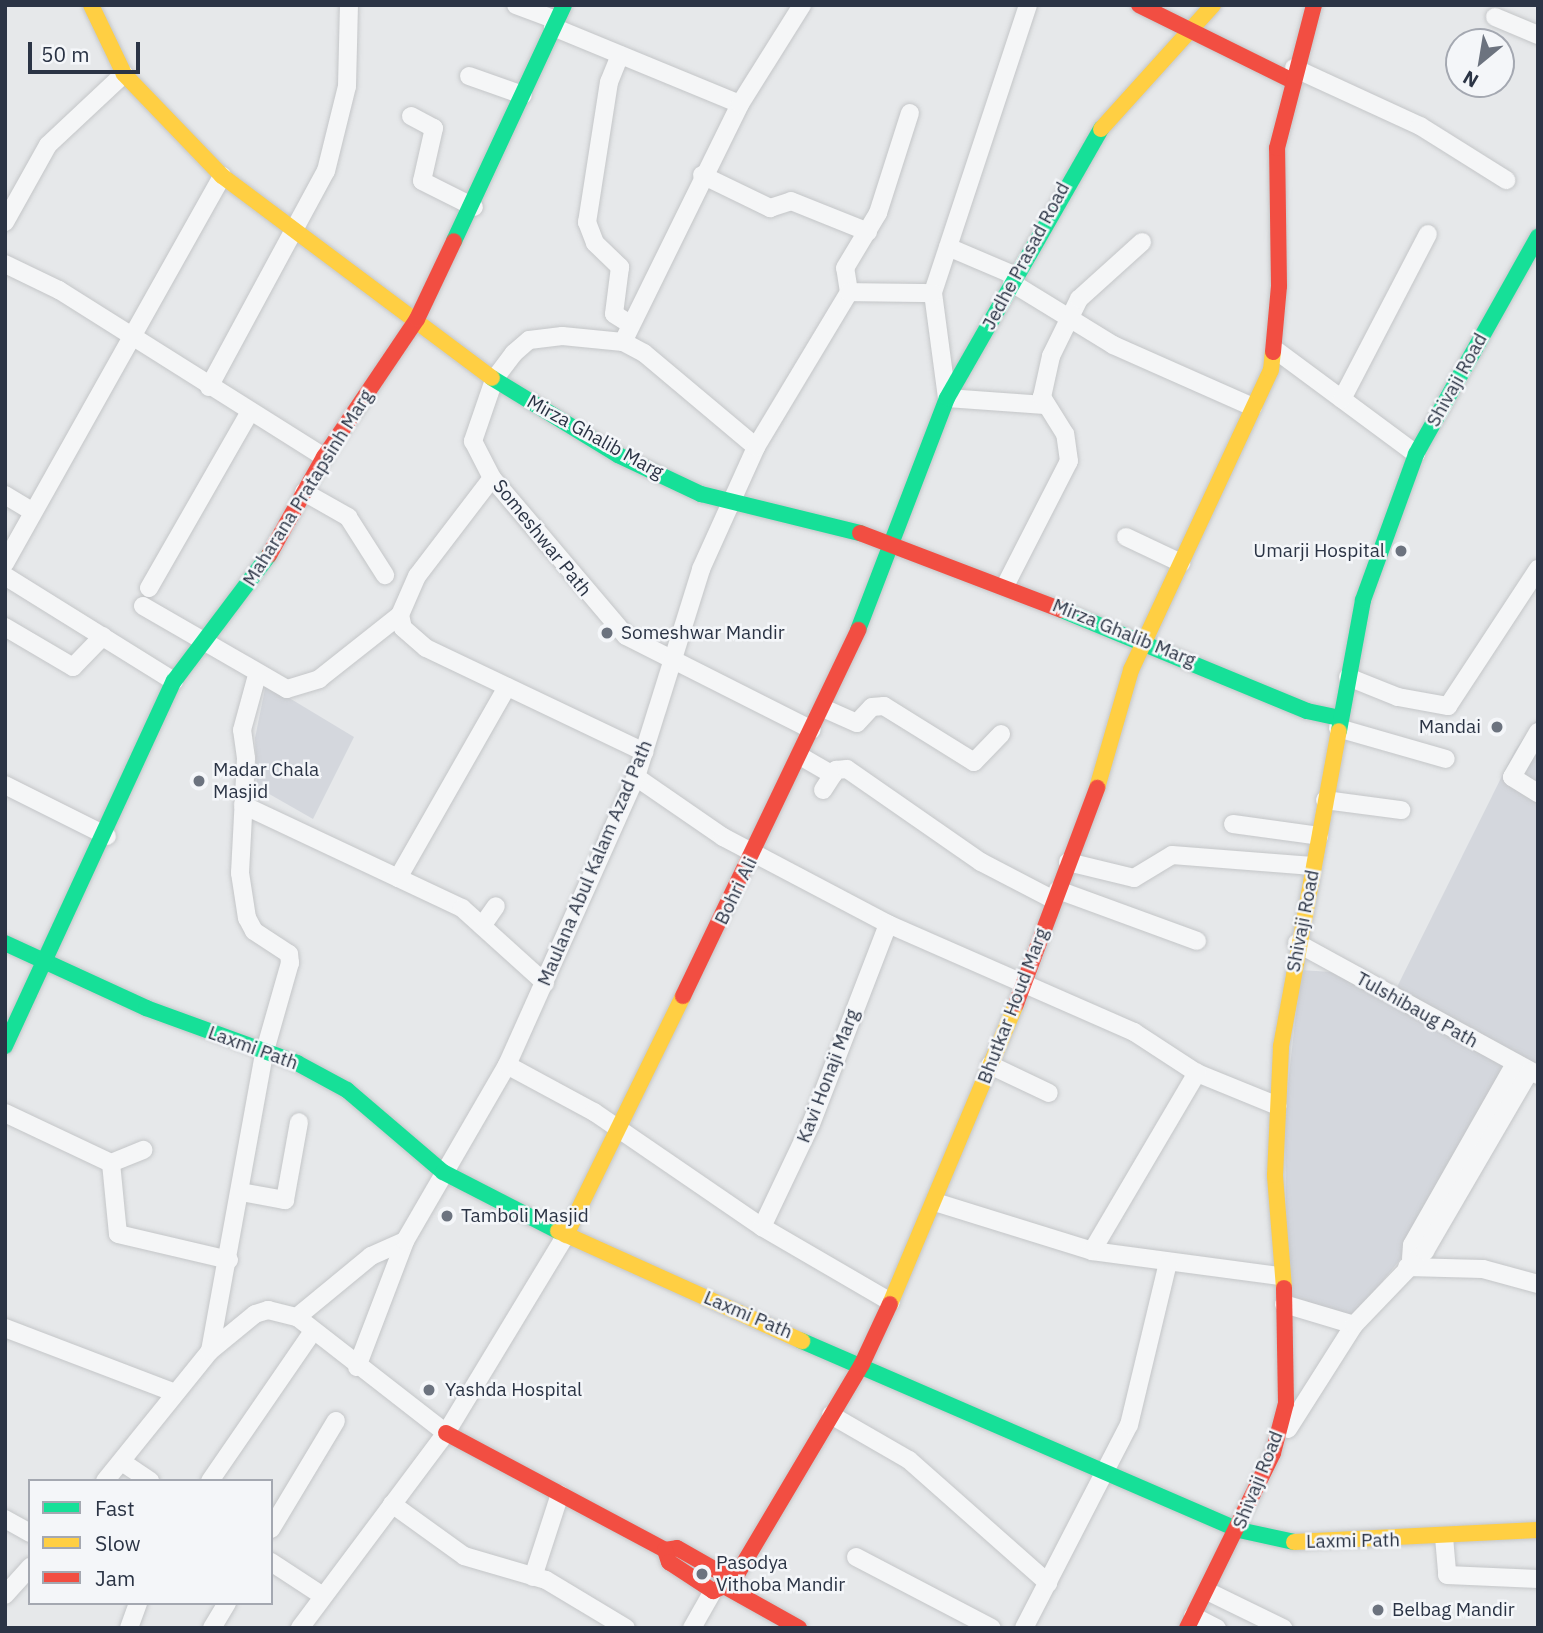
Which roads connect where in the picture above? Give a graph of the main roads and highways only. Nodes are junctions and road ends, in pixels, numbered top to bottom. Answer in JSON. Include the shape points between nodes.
{"nodes":[{"id":1,"x":91,"y":5,"type":"edge"},
{"id":2,"x":1139,"y":5,"type":"edge"},
{"id":3,"x":1213,"y":5,"type":"edge"},
{"id":4,"x":1314,"y":5,"type":"edge"},
{"id":5,"x":558,"y":17,"type":"edge"},
{"id":6,"x":1188,"y":27,"type":"junction"},
{"id":7,"x":1292,"y":74,"type":"junction"},
{"id":8,"x":1535,"y":249,"type":"edge"},
{"id":9,"x":417,"y":319,"type":"junction"},
{"id":10,"x":896,"y":542,"type":"junction"},
{"id":11,"x":1144,"y":642,"type":"junction"},
{"id":12,"x":1339,"y":723,"type":"junction"},
{"id":13,"x":5,"y":943,"type":"edge"},
{"id":14,"x":47,"y":966,"type":"junction"},
{"id":15,"x":5,"y":1046,"type":"edge"},
{"id":16,"x":566,"y":1236,"type":"junction"},
{"id":17,"x":862,"y":1363,"type":"junction"},
{"id":18,"x":446,"y":1433,"type":"road end"},
{"id":19,"x":1238,"y":1530,"type":"junction"},
{"id":20,"x":1538,"y":1530,"type":"edge"},
{"id":21,"x":722,"y":1588,"type":"junction"},
{"id":22,"x":1190,"y":1622,"type":"edge"},
{"id":23,"x":799,"y":1628,"type":"edge"}],
"edges":[{"from":1,"to":9,"type":"main road","name":"Mirza Ghalib Marg","via":[[124,74],[222,176]]},
{"from":2,"to":6,"type":"main road"},
{"from":3,"to":6,"type":"main road","name":"Jedhe Prasad Road"},
{"from":4,"to":7,"type":"main road"},
{"from":5,"to":9,"type":"main road","name":"Maharana Pratapsinh Marg","via":[[474,207]]},
{"from":6,"to":7,"type":"main road"},
{"from":6,"to":10,"type":"main road","name":"Jedhe Prasad Road","via":[[1094,137],[947,398]]},
{"from":7,"to":11,"type":"main road","name":"Bhutkar Houd Marg","via":[[1274,184],[1276,351]]},
{"from":8,"to":12,"type":"main road","name":"Shivaji Road","via":[[1416,454],[1371,573]]},
{"from":9,"to":10,"type":"main road","name":"Mirza Ghalib Marg","via":[[494,380],[618,455],[730,501]]},
{"from":9,"to":14,"type":"main road","name":"Maharana Pratapsinh Marg","via":[[324,457],[264,563],[174,681]]},
{"from":10,"to":11,"type":"main road","name":"Mirza Ghalib Marg"},
{"from":10,"to":16,"type":"main road","name":"Bohri Ali","via":[[813,730]]},
{"from":11,"to":12,"type":"main road","name":"Mirza Ghalib Marg"},
{"from":11,"to":17,"type":"main road","name":"Bhutkar Houd Marg","via":[[1024,984],[935,1202]]},
{"from":12,"to":19,"type":"main road","name":"Shivaji Road","via":[[1297,943],[1278,1106],[1280,1276],[1290,1356],[1273,1453]]},
{"from":13,"to":14,"type":"main road","name":"Laxmi Path"},
{"from":14,"to":15,"type":"main road","name":"Maharana Pratapsinh Marg"},
{"from":14,"to":16,"type":"main road","name":"Laxmi Path","via":[[264,1054],[298,1063],[347,1090],[443,1172]]},
{"from":16,"to":17,"type":"main road","name":"Laxmi Path"},
{"from":17,"to":19,"type":"main road","name":"Laxmi Path","via":[[1105,1475]]},
{"from":17,"to":21,"type":"main road","name":"Bhutkar Houd Marg"},
{"from":18,"to":21,"type":"main road","via":[[665,1550],[677,1548],[723,1574]]},
{"from":19,"to":20,"type":"main road","name":"Laxmi Path","via":[[1301,1543]]},
{"from":19,"to":22,"type":"main road","name":"Shivaji Road"},
{"from":21,"to":23,"type":"main road"}]}
